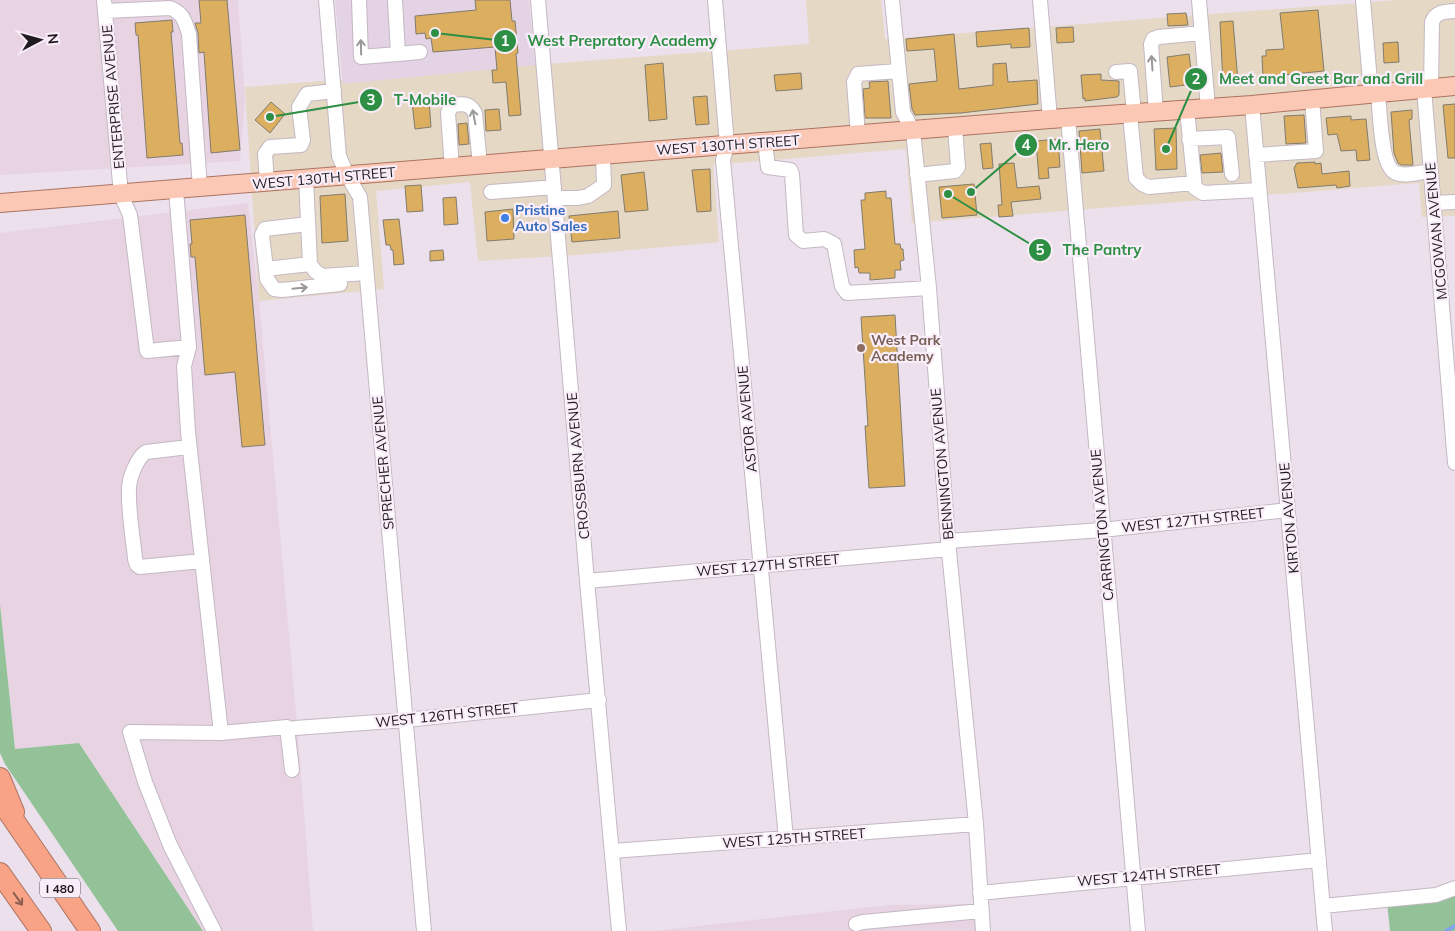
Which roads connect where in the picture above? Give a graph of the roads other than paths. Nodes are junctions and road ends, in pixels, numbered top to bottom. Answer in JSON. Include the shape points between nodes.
{"nodes":[{"id":1,"x":326,"y":0,"type":"edge"},
{"id":2,"x":359,"y":0,"type":"edge"},
{"id":3,"x":395,"y":0,"type":"edge"},
{"id":4,"x":538,"y":0,"type":"edge"},
{"id":5,"x":715,"y":0,"type":"edge"},
{"id":6,"x":892,"y":0,"type":"edge"},
{"id":7,"x":1040,"y":0,"type":"edge"},
{"id":8,"x":1199,"y":0,"type":"edge"},
{"id":9,"x":1363,"y":0,"type":"edge"},
{"id":10,"x":104,"y":6,"type":"edge"},
{"id":11,"x":1455,"y":11,"type":"edge"},
{"id":12,"x":1202,"y":33,"type":"junction"},
{"id":13,"x":420,"y":52,"type":"dead end"},
{"id":14,"x":398,"y":54,"type":"junction"},
{"id":15,"x":898,"y":72,"type":"junction"},
{"id":16,"x":1116,"y":72,"type":"dead end"},
{"id":17,"x":1455,"y":86,"type":"edge"},
{"id":18,"x":1428,"y":88,"type":"junction"},
{"id":19,"x":334,"y":91,"type":"junction"},
{"id":20,"x":1375,"y":93,"type":"junction"},
{"id":21,"x":1312,"y":99,"type":"junction"},
{"id":22,"x":1252,"y":105,"type":"junction"},
{"id":23,"x":1208,"y":108,"type":"junction"},
{"id":24,"x":1187,"y":110,"type":"junction"},
{"id":25,"x":1156,"y":112,"type":"junction"},
{"id":26,"x":1132,"y":114,"type":"junction"},
{"id":27,"x":1059,"y":119,"type":"junction"},
{"id":28,"x":955,"y":127,"type":"junction"},
{"id":29,"x":913,"y":131,"type":"junction"},
{"id":30,"x":858,"y":135,"type":"junction"},
{"id":31,"x":1189,"y":139,"type":"junction"},
{"id":32,"x":765,"y":142,"type":"junction"},
{"id":33,"x":727,"y":145,"type":"junction"},
{"id":34,"x":603,"y":155,"type":"junction"},
{"id":35,"x":1256,"y":155,"type":"junction"},
{"id":36,"x":552,"y":160,"type":"junction"},
{"id":37,"x":480,"y":165,"type":"junction"},
{"id":38,"x":452,"y":168,"type":"junction"},
{"id":39,"x":1430,"y":171,"type":"junction"},
{"id":40,"x":1232,"y":174,"type":"dead end"},
{"id":41,"x":347,"y":175,"type":"junction"},
{"id":42,"x":917,"y":175,"type":"junction"},
{"id":43,"x":306,"y":178,"type":"junction"},
{"id":44,"x":267,"y":182,"type":"junction"},
{"id":45,"x":1194,"y":182,"type":"junction"},
{"id":46,"x":200,"y":188,"type":"junction"},
{"id":47,"x":176,"y":190,"type":"junction"},
{"id":48,"x":1259,"y":190,"type":"junction"},
{"id":49,"x":491,"y":192,"type":"dead end"},
{"id":50,"x":554,"y":192,"type":"junction"},
{"id":51,"x":121,"y":194,"type":"junction"},
{"id":52,"x":1455,"y":202,"type":"edge"},
{"id":53,"x":1433,"y":203,"type":"junction"},
{"id":54,"x":0,"y":204,"type":"edge"},
{"id":55,"x":308,"y":224,"type":"junction"},
{"id":56,"x":310,"y":264,"type":"junction"},
{"id":57,"x":266,"y":269,"type":"junction"},
{"id":58,"x":367,"y":277,"type":"junction"},
{"id":59,"x":928,"y":288,"type":"junction"},
{"id":60,"x":190,"y":347,"type":"junction"},
{"id":61,"x":190,"y":447,"type":"junction"},
{"id":62,"x":1455,"y":463,"type":"edge"},
{"id":63,"x":1288,"y":510,"type":"junction"},
{"id":64,"x":1102,"y":530,"type":"junction"},
{"id":65,"x":949,"y":545,"type":"junction"},
{"id":66,"x":202,"y":561,"type":"junction"},
{"id":67,"x":760,"y":566,"type":"junction"},
{"id":68,"x":587,"y":581,"type":"junction"},
{"id":69,"x":598,"y":700,"type":"junction"},
{"id":70,"x":406,"y":720,"type":"junction"},
{"id":71,"x":295,"y":728,"type":"dead end"},
{"id":72,"x":221,"y":733,"type":"junction"},
{"id":73,"x":292,"y":770,"type":"dead end"},
{"id":74,"x":0,"y":778,"type":"edge"},
{"id":75,"x":0,"y":800,"type":"edge"},
{"id":76,"x":976,"y":824,"type":"junction"},
{"id":77,"x":786,"y":839,"type":"junction"},
{"id":78,"x":28,"y":842,"type":"junction"},
{"id":79,"x":612,"y":851,"type":"junction"},
{"id":80,"x":1319,"y":860,"type":"junction"},
{"id":81,"x":0,"y":873,"type":"edge"},
{"id":82,"x":1133,"y":876,"type":"junction"},
{"id":83,"x":1455,"y":888,"type":"edge"},
{"id":84,"x":980,"y":893,"type":"junction"},
{"id":85,"x":1323,"y":906,"type":"junction"},
{"id":86,"x":982,"y":911,"type":"junction"},
{"id":87,"x":856,"y":924,"type":"dead end"},
{"id":88,"x":39,"y":928,"type":"edge"},
{"id":89,"x":90,"y":931,"type":"edge"},
{"id":90,"x":214,"y":931,"type":"edge"},
{"id":91,"x":424,"y":931,"type":"edge"},
{"id":92,"x":619,"y":931,"type":"edge"},
{"id":93,"x":983,"y":931,"type":"edge"},
{"id":94,"x":1138,"y":931,"type":"edge"},
{"id":95,"x":1326,"y":931,"type":"edge"}],
"edges":[{"from":1,"to":19,"type":"street","name":"SPRECHER AVENUE"},
{"from":14,"to":2,"type":"street","one_way":true,"via":[[361,57]]},
{"from":3,"to":14,"type":"street"},
{"from":4,"to":36,"type":"street","name":"CROSSBURN AVENUE"},
{"from":5,"to":33,"type":"street","name":"ASTOR AVENUE"},
{"from":6,"to":15,"type":"street","name":"BENNINGTON AVENUE"},
{"from":7,"to":27,"type":"street","name":"CARRINGTON AVENUE"},
{"from":8,"to":12,"type":"street"},
{"from":9,"to":20,"type":"street"},
{"from":10,"to":46,"type":"street","via":[[170,8],[183,16],[189,34]]},
{"from":10,"to":51,"type":"street","name":"ENTERPRISE AVENUE"},
{"from":11,"to":18,"type":"street","name":"MCGOWAN AVENUE","via":[[1438,14],[1432,22]]},
{"from":12,"to":23,"type":"street"},
{"from":25,"to":12,"type":"street","one_way":true,"via":[[1152,39]]},
{"from":13,"to":14,"type":"street"},
{"from":15,"to":29,"type":"street","name":"BENNINGTON AVENUE","via":[[903,112]]},
{"from":15,"to":30,"type":"street","via":[[858,74],[854,82]]},
{"from":16,"to":26,"type":"street","via":[[1130,71]]},
{"from":17,"to":18,"type":"main road","name":"WEST 130TH STREET"},
{"from":18,"to":20,"type":"main road","name":"WEST 130TH STREET"},
{"from":18,"to":39,"type":"street","name":"MCGOWAN AVENUE"},
{"from":19,"to":41,"type":"street","name":"SPRECHER AVENUE","via":[[339,156]]},
{"from":19,"to":44,"type":"street","via":[[307,94],[299,107],[301,145],[270,147],[265,154]]},
{"from":20,"to":21,"type":"main road","name":"WEST 130TH STREET"},
{"from":20,"to":39,"type":"street","via":[[1388,167],[1402,175]]},
{"from":21,"to":22,"type":"main road","name":"WEST 130TH STREET"},
{"from":21,"to":35,"type":"street","via":[[1316,151]]},
{"from":22,"to":23,"type":"main road","name":"WEST 130TH STREET"},
{"from":22,"to":35,"type":"street","name":"KIRTON AVENUE"},
{"from":23,"to":24,"type":"main road","name":"WEST 130TH STREET"},
{"from":24,"to":25,"type":"main road","name":"WEST 130TH STREET"},
{"from":24,"to":31,"type":"street"},
{"from":25,"to":26,"type":"main road","name":"WEST 130TH STREET"},
{"from":26,"to":27,"type":"main road","name":"WEST 130TH STREET"},
{"from":26,"to":45,"type":"street","via":[[1136,178],[1149,187]]},
{"from":27,"to":28,"type":"main road","name":"WEST 130TH STREET"},
{"from":27,"to":64,"type":"street","name":"CARRINGTON AVENUE"},
{"from":28,"to":29,"type":"main road","name":"WEST 130TH STREET"},
{"from":28,"to":42,"type":"street","via":[[958,167],[955,171]]},
{"from":29,"to":30,"type":"main road","name":"WEST 130TH STREET"},
{"from":29,"to":42,"type":"street","name":"BENNINGTON AVENUE"},
{"from":30,"to":32,"type":"main road","name":"WEST 130TH STREET"},
{"from":31,"to":40,"type":"street","via":[[1228,137]]},
{"from":31,"to":45,"type":"street"},
{"from":32,"to":33,"type":"main road","name":"WEST 130TH STREET"},
{"from":32,"to":59,"type":"street","via":[[768,167],[790,170],[792,174],[796,235],[803,241],[824,238],[834,244],[842,286],[847,293]]},
{"from":33,"to":34,"type":"main road","name":"WEST 130TH STREET"},
{"from":33,"to":67,"type":"street","name":"ASTOR AVENUE","via":[[723,160]]},
{"from":34,"to":36,"type":"main road","name":"WEST 130TH STREET"},
{"from":34,"to":50,"type":"street","via":[[604,185],[588,196],[578,198]]},
{"from":35,"to":48,"type":"street","name":"KIRTON AVENUE"},
{"from":36,"to":37,"type":"main road","name":"WEST 130TH STREET"},
{"from":36,"to":50,"type":"street","name":"CROSSBURN AVENUE"},
{"from":37,"to":38,"type":"main road","name":"WEST 130TH STREET"},
{"from":37,"to":38,"type":"street","one_way":true,"via":[[475,113],[467,104],[452,105],[448,113]]},
{"from":38,"to":41,"type":"main road","name":"WEST 130TH STREET"},
{"from":39,"to":53,"type":"street","name":"MCGOWAN AVENUE"},
{"from":41,"to":43,"type":"main road","name":"WEST 130TH STREET"},
{"from":41,"to":58,"type":"street","name":"SPRECHER AVENUE","via":[[360,197]]},
{"from":42,"to":59,"type":"street","name":"BENNINGTON AVENUE"},
{"from":43,"to":44,"type":"main road","name":"WEST 130TH STREET"},
{"from":43,"to":55,"type":"street"},
{"from":44,"to":46,"type":"main road","name":"WEST 130TH STREET"},
{"from":45,"to":48,"type":"street","via":[[1195,188],[1203,193]]},
{"from":46,"to":47,"type":"main road","name":"WEST 130TH STREET"},
{"from":47,"to":51,"type":"main road","name":"WEST 130TH STREET"},
{"from":47,"to":60,"type":"street"},
{"from":48,"to":63,"type":"street","name":"KIRTON AVENUE"},
{"from":49,"to":50,"type":"street"},
{"from":50,"to":68,"type":"street","name":"CROSSBURN AVENUE"},
{"from":51,"to":54,"type":"main road","name":"WEST 130TH STREET"},
{"from":51,"to":60,"type":"street","name":"ENTERPRISE AVENUE","via":[[130,215],[147,351]]},
{"from":52,"to":53,"type":"street"},
{"from":53,"to":62,"type":"street","name":"MCGOWAN AVENUE"},
{"from":55,"to":56,"type":"street"},
{"from":55,"to":57,"type":"street","via":[[265,229],[262,235]]},
{"from":56,"to":57,"type":"street"},
{"from":56,"to":58,"type":"street","via":[[322,276]]},
{"from":57,"to":58,"type":"street","one_way":true,"via":[[267,279],[274,289],[282,290]]},
{"from":58,"to":70,"type":"street","name":"SPRECHER AVENUE"},
{"from":59,"to":65,"type":"street","name":"BENNINGTON AVENUE"},
{"from":60,"to":61,"type":"street","via":[[184,366]]},
{"from":61,"to":66,"type":"street"},
{"from":61,"to":66,"type":"street","via":[[146,452],[139,461],[128,488],[135,559],[140,567]]},
{"from":63,"to":64,"type":"street","name":"WEST 127TH STREET"},
{"from":63,"to":80,"type":"street","name":"KIRTON AVENUE"},
{"from":64,"to":65,"type":"street","name":"WEST 127TH STREET"},
{"from":64,"to":82,"type":"street","name":"CARRINGTON AVENUE"},
{"from":65,"to":67,"type":"street","name":"WEST 127TH STREET"},
{"from":65,"to":76,"type":"street","name":"BENNINGTON AVENUE"},
{"from":66,"to":72,"type":"street"},
{"from":67,"to":68,"type":"street","name":"WEST 127TH STREET"},
{"from":67,"to":77,"type":"street","name":"ASTOR AVENUE"},
{"from":68,"to":69,"type":"street","name":"CROSSBURN AVENUE"},
{"from":69,"to":70,"type":"street","name":"WEST 126TH STREET"},
{"from":69,"to":79,"type":"street","name":"CROSSBURN AVENUE"},
{"from":70,"to":71,"type":"street","name":"WEST 126TH STREET"},
{"from":70,"to":91,"type":"street","name":"SPRECHER AVENUE"},
{"from":72,"to":73,"type":"street","via":[[286,727]]},
{"from":72,"to":90,"type":"street","via":[[130,732],[145,782],[170,845]]},
{"from":74,"to":78,"type":"highway"},
{"from":75,"to":78,"type":"highway","number":"I 480"},
{"from":76,"to":77,"type":"street","name":"WEST 125TH STREET"},
{"from":76,"to":84,"type":"street","name":"BENNINGTON AVENUE"},
{"from":77,"to":79,"type":"street","name":"WEST 125TH STREET"},
{"from":78,"to":89,"type":"highway","number":"I 480"},
{"from":79,"to":92,"type":"street","name":"CROSSBURN AVENUE"},
{"from":80,"to":82,"type":"street","name":"WEST 124TH STREET"},
{"from":80,"to":85,"type":"street","name":"KIRTON AVENUE"},
{"from":81,"to":88,"type":"highway","number":"I 480","one_way":true},
{"from":82,"to":84,"type":"street","name":"WEST 124TH STREET"},
{"from":82,"to":94,"type":"street","name":"CARRINGTON AVENUE"},
{"from":83,"to":85,"type":"street","via":[[1436,895]]},
{"from":84,"to":86,"type":"street","name":"BENNINGTON AVENUE"},
{"from":85,"to":95,"type":"street","name":"KIRTON AVENUE"},
{"from":86,"to":87,"type":"street"},
{"from":86,"to":93,"type":"street","name":"BENNINGTON AVENUE"}]}
